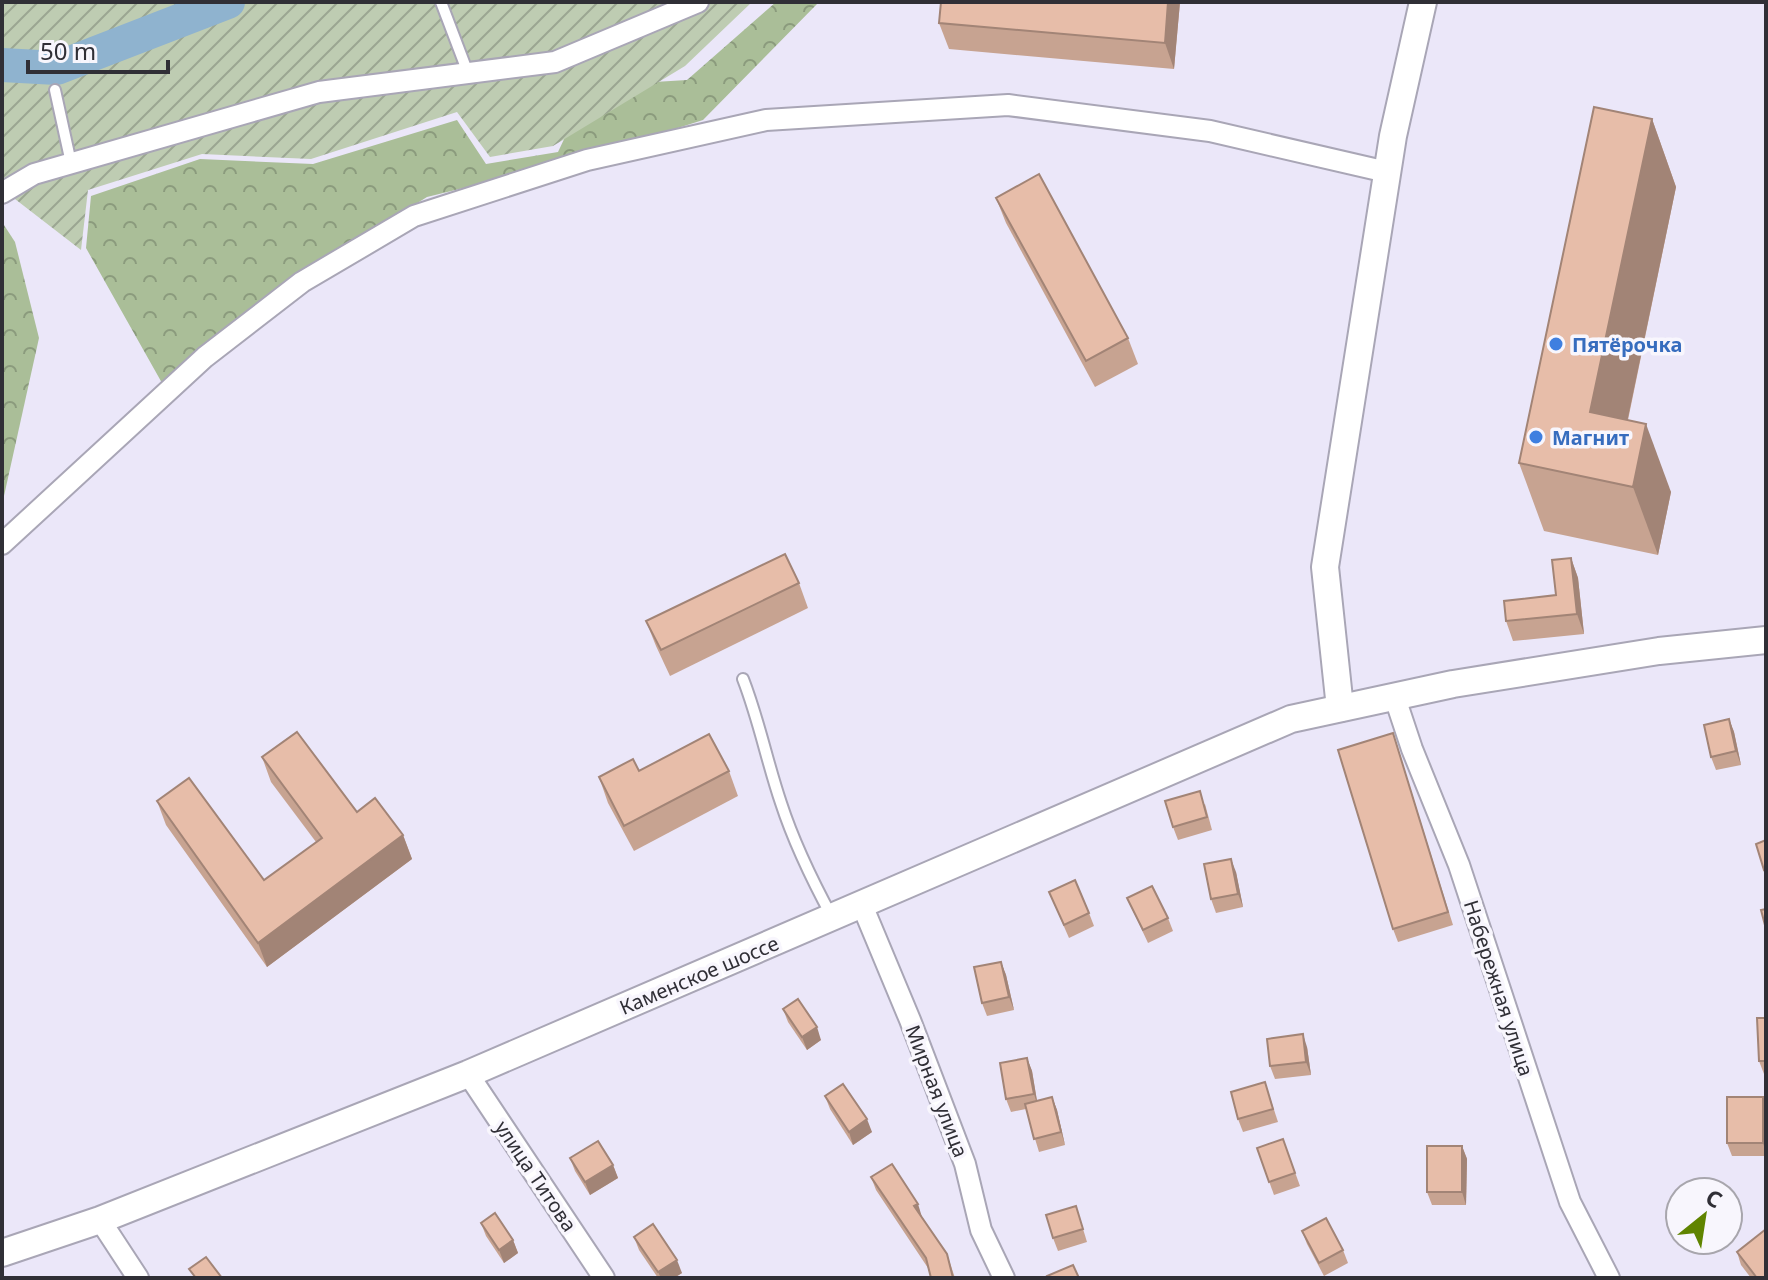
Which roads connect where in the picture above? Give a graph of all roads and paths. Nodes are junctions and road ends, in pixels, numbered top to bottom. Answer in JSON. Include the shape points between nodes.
{"nodes":[{"id":1,"x":441,"y":2,"type":"edge"},
{"id":2,"x":698,"y":2,"type":"edge"},
{"id":3,"x":1423,"y":2,"type":"edge"},
{"id":4,"x":468,"y":73,"type":"junction"},
{"id":5,"x":55,"y":90,"type":"dead end"},
{"id":6,"x":71,"y":163,"type":"junction"},
{"id":7,"x":1387,"y":172,"type":"junction"},
{"id":8,"x":2,"y":193,"type":"edge"},
{"id":9,"x":2,"y":544,"type":"edge"},
{"id":10,"x":1766,"y":640,"type":"edge"},
{"id":11,"x":743,"y":679,"type":"dead end"},
{"id":12,"x":1394,"y":695,"type":"junction"},
{"id":13,"x":1340,"y":708,"type":"junction"},
{"id":14,"x":862,"y":905,"type":"junction"},
{"id":15,"x":832,"y":918,"type":"junction"},
{"id":16,"x":468,"y":1074,"type":"junction"},
{"id":17,"x":100,"y":1220,"type":"junction"},
{"id":18,"x":2,"y":1253,"type":"edge"},
{"id":19,"x":138,"y":1278,"type":"edge"},
{"id":20,"x":604,"y":1278,"type":"edge"},
{"id":21,"x":1004,"y":1278,"type":"edge"},
{"id":22,"x":1609,"y":1278,"type":"edge"}],
"edges":[{"from":1,"to":4,"type":"lane"},
{"from":2,"to":4,"type":"street","via":[[555,62]]},
{"from":3,"to":7,"type":"street"},
{"from":4,"to":6,"type":"street","via":[[319,92]]},
{"from":5,"to":6,"type":"lane"},
{"from":6,"to":8,"type":"street","via":[[34,174]]},
{"from":7,"to":9,"type":"street","via":[[1210,131],[1008,105],[766,120],[587,160],[414,216],[302,282],[205,357]]},
{"from":7,"to":13,"type":"street","via":[[1325,567]]},
{"from":10,"to":12,"type":"street","name":"Каменское шоссе","via":[[1659,651]]},
{"from":11,"to":15,"type":"lane","via":[[764,733],[780,802]]},
{"from":12,"to":13,"type":"street","name":"Каменское шоссе"},
{"from":12,"to":22,"type":"street","name":"Набережная улица","via":[[1459,865],[1570,1202]]},
{"from":13,"to":14,"type":"street","name":"Каменское шоссе","via":[[1291,719]]},
{"from":14,"to":15,"type":"street","name":"Каменское шоссе"},
{"from":14,"to":21,"type":"street","name":"Мирная улица","via":[[965,1164],[981,1230]]},
{"from":15,"to":16,"type":"street","name":"Каменское шоссе"},
{"from":16,"to":17,"type":"street","name":"Каменское шоссе"},
{"from":16,"to":20,"type":"street","name":"улица Титова"},
{"from":17,"to":18,"type":"street","name":"Каменское шоссе"},
{"from":17,"to":19,"type":"street"}]}
